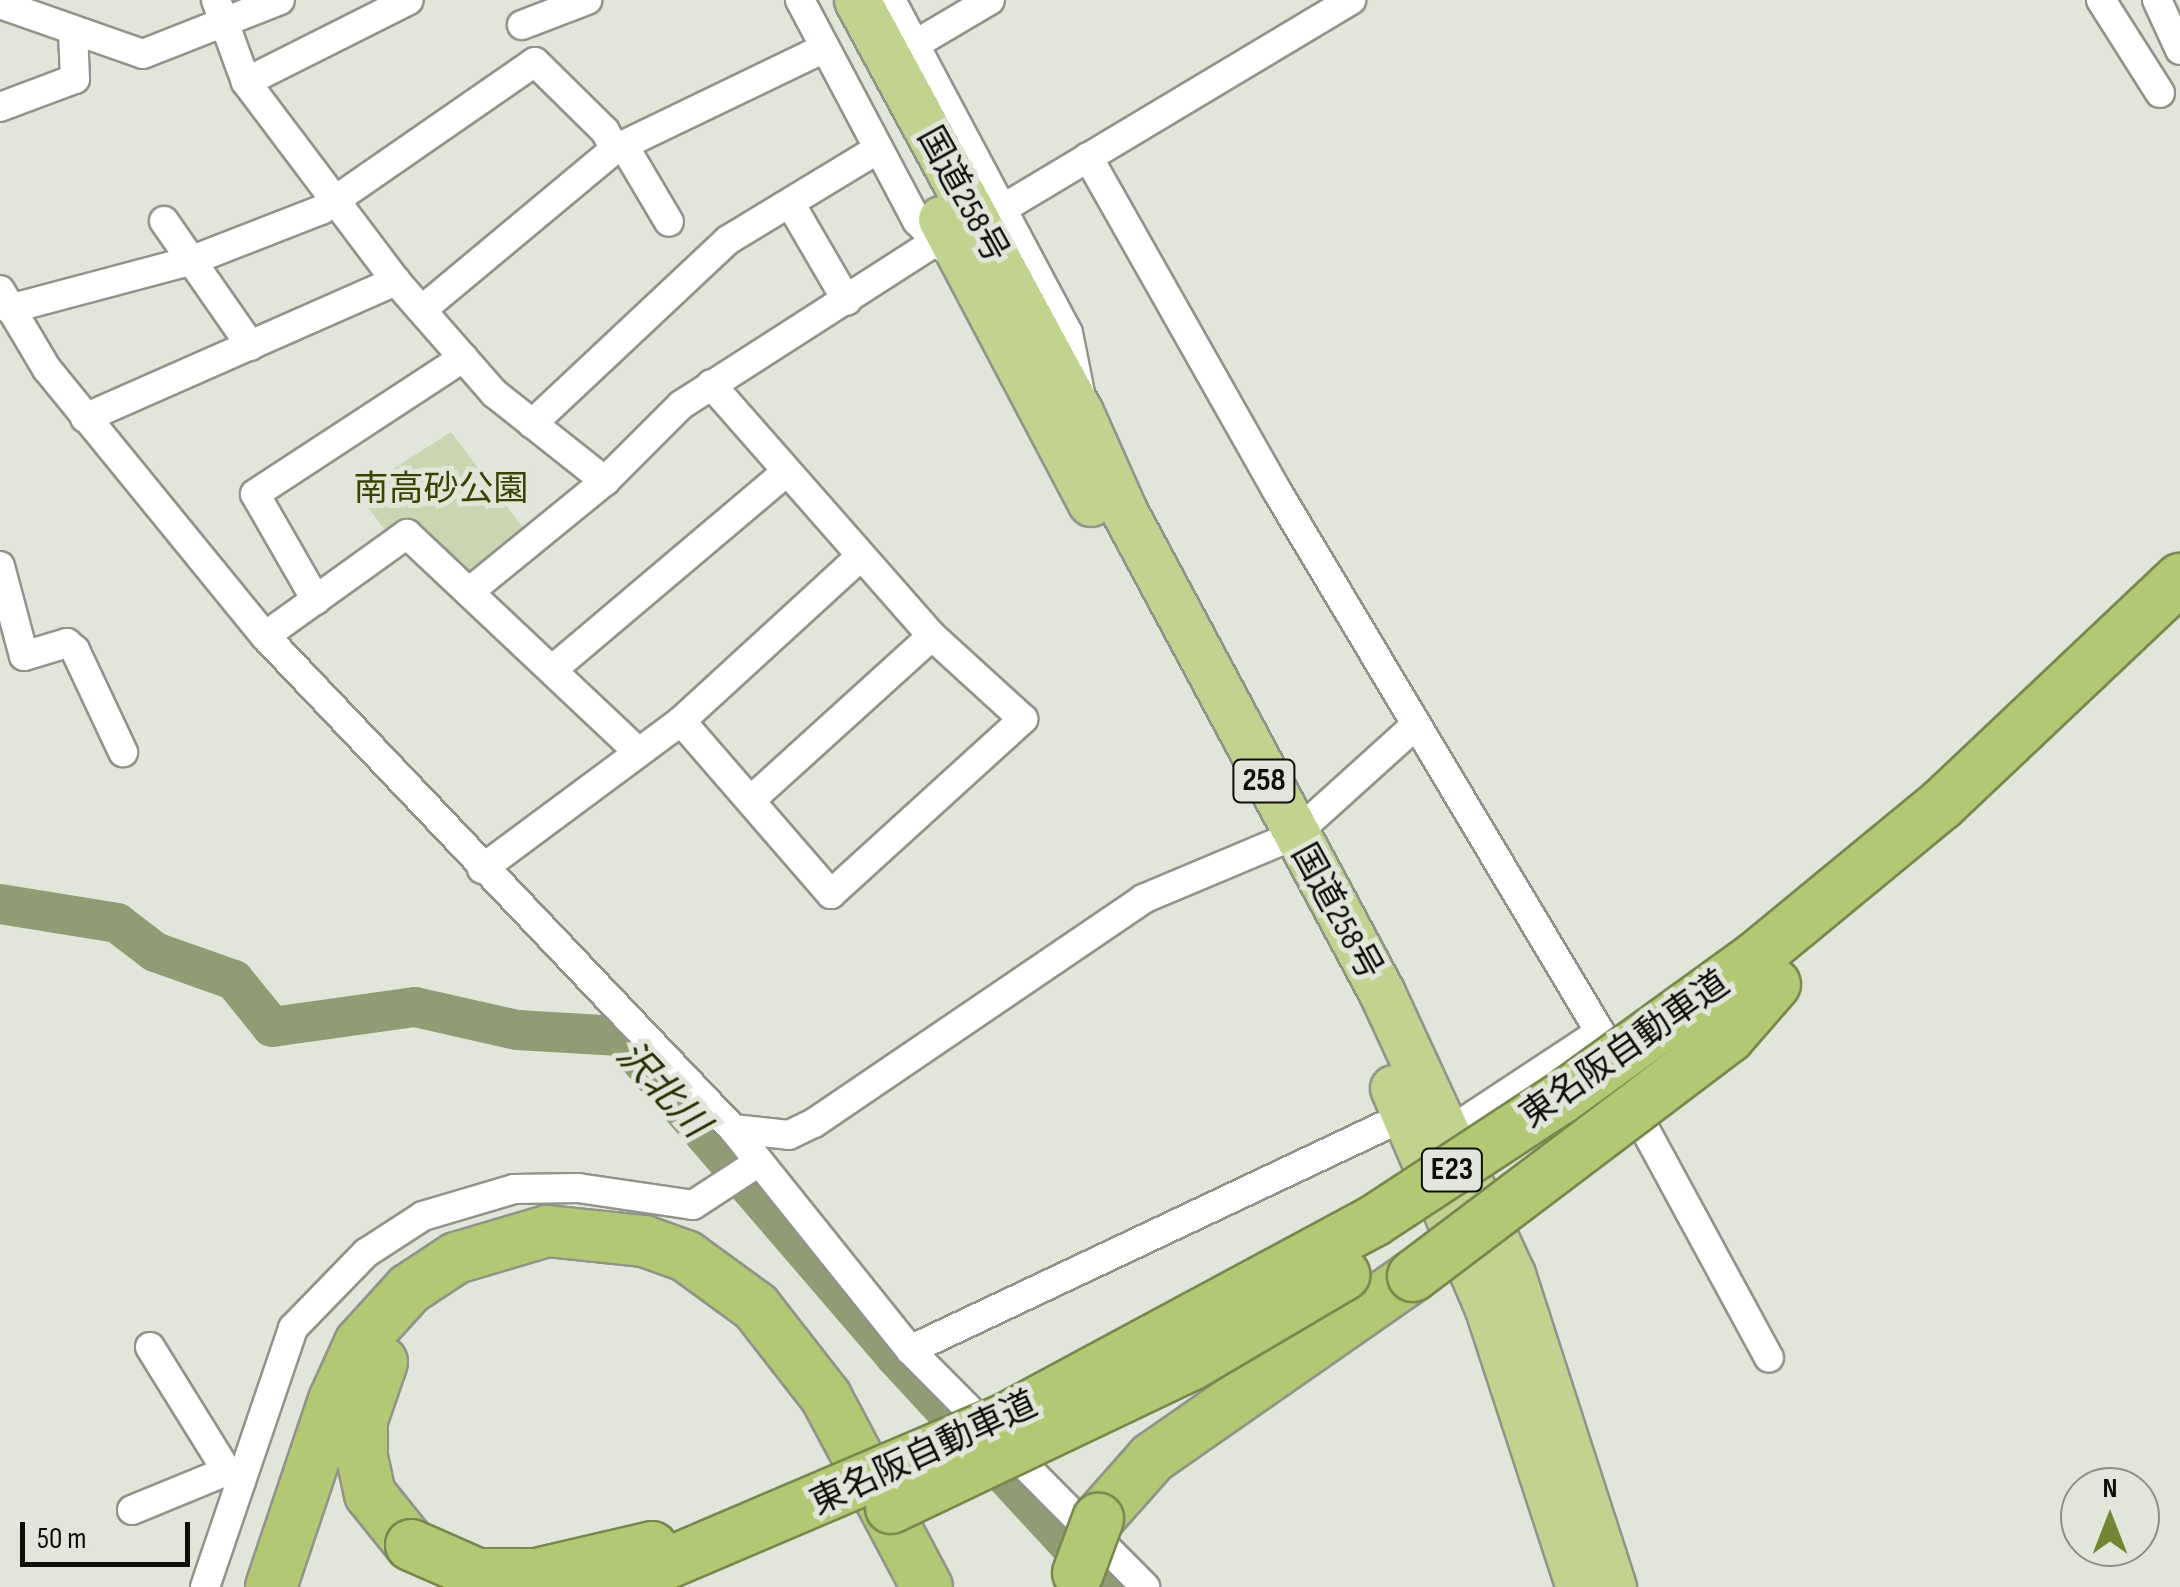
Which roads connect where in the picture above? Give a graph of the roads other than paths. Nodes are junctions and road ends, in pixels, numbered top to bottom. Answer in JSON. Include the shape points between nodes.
{"nodes":[{"id":1,"x":280,"y":0,"type":"edge"},
{"id":2,"x":409,"y":0,"type":"edge"},
{"id":3,"x":587,"y":0,"type":"edge"},
{"id":4,"x":800,"y":0,"type":"edge"},
{"id":5,"x":826,"y":0,"type":"edge"},
{"id":6,"x":857,"y":0,"type":"edge"},
{"id":7,"x":891,"y":0,"type":"edge"},
{"id":8,"x":990,"y":0,"type":"edge"},
{"id":9,"x":1351,"y":0,"type":"edge"},
{"id":10,"x":2101,"y":0,"type":"edge"},
{"id":11,"x":2157,"y":0,"type":"edge"},
{"id":12,"x":0,"y":4,"type":"edge"},
{"id":13,"x":221,"y":12,"type":"edge"},
{"id":14,"x":517,"y":13,"type":"edge"},
{"id":15,"x":73,"y":32,"type":"junction"},
{"id":16,"x":914,"y":45,"type":"junction"},
{"id":17,"x":825,"y":48,"type":"junction"},
{"id":18,"x":2180,"y":50,"type":"edge"},
{"id":19,"x":535,"y":62,"type":"junction"},
{"id":20,"x":246,"y":82,"type":"junction"},
{"id":21,"x":2160,"y":93,"type":"dead end"},
{"id":22,"x":0,"y":107,"type":"edge"},
{"id":23,"x":619,"y":148,"type":"junction"},
{"id":24,"x":878,"y":150,"type":"junction"},
{"id":25,"x":1088,"y":157,"type":"junction"},
{"id":26,"x":336,"y":202,"type":"junction"},
{"id":27,"x":790,"y":203,"type":"junction"},
{"id":28,"x":1002,"y":208,"type":"junction"},
{"id":29,"x":164,"y":221,"type":"dead end"},
{"id":30,"x":669,"y":222,"type":"dead end"},
{"id":31,"x":950,"y":253,"type":"junction"},
{"id":32,"x":190,"y":261,"type":"junction"},
{"id":33,"x":396,"y":282,"type":"junction"},
{"id":34,"x":4,"y":300,"type":"edge"},
{"id":35,"x":847,"y":301,"type":"junction"},
{"id":36,"x":424,"y":309,"type":"junction"},
{"id":37,"x":251,"y":346,"type":"junction"},
{"id":38,"x":462,"y":358,"type":"junction"},
{"id":39,"x":712,"y":384,"type":"junction"},
{"id":40,"x":1080,"y":412,"type":"junction"},
{"id":41,"x":85,"y":418,"type":"junction"},
{"id":42,"x":532,"y":424,"type":"junction"},
{"id":43,"x":784,"y":474,"type":"junction"},
{"id":44,"x":606,"y":480,"type":"junction"},
{"id":45,"x":860,"y":557,"type":"junction"},
{"id":46,"x":0,"y":566,"type":"edge"},
{"id":47,"x":2180,"y":579,"type":"edge"},
{"id":48,"x":469,"y":592,"type":"junction"},
{"id":49,"x":316,"y":600,"type":"junction"},
{"id":50,"x":2180,"y":627,"type":"edge"},
{"id":51,"x":265,"y":636,"type":"junction"},
{"id":52,"x":932,"y":636,"type":"junction"},
{"id":53,"x":552,"y":670,"type":"junction"},
{"id":54,"x":682,"y":721,"type":"junction"},
{"id":55,"x":1416,"y":724,"type":"junction"},
{"id":56,"x":637,"y":750,"type":"junction"},
{"id":57,"x":123,"y":752,"type":"dead end"},
{"id":58,"x":751,"y":800,"type":"junction"},
{"id":59,"x":1284,"y":840,"type":"junction"},
{"id":60,"x":482,"y":870,"type":"junction"},
{"id":61,"x":1775,"y":984,"type":"junction"},
{"id":62,"x":1600,"y":1032,"type":"junction"},
{"id":63,"x":1405,"y":1116,"type":"junction"},
{"id":64,"x":734,"y":1129,"type":"junction"},
{"id":65,"x":1447,"y":1134,"type":"junction"},
{"id":66,"x":747,"y":1170,"type":"junction"},
{"id":67,"x":150,"y":1347,"type":"dead end"},
{"id":68,"x":910,"y":1350,"type":"junction"},
{"id":69,"x":1770,"y":1358,"type":"dead end"},
{"id":70,"x":1108,"y":1364,"type":"junction"},
{"id":71,"x":234,"y":1477,"type":"junction"},
{"id":72,"x":132,"y":1510,"type":"dead end"},
{"id":73,"x":1077,"y":1580,"type":"edge"},
{"id":74,"x":205,"y":1587,"type":"edge"},
{"id":75,"x":271,"y":1587,"type":"edge"},
{"id":76,"x":612,"y":1587,"type":"edge"},
{"id":77,"x":705,"y":1587,"type":"edge"},
{"id":78,"x":894,"y":1587,"type":"edge"},
{"id":79,"x":927,"y":1587,"type":"edge"},
{"id":80,"x":1145,"y":1587,"type":"edge"},
{"id":81,"x":1579,"y":1587,"type":"edge"},
{"id":82,"x":1614,"y":1587,"type":"edge"}],
"edges":[{"from":1,"to":13,"type":"street"},
{"from":2,"to":20,"type":"street"},
{"from":3,"to":14,"type":"street"},
{"from":4,"to":17,"type":"street"},
{"from":5,"to":31,"type":"highway","name":"国道258号","number":"258"},
{"from":6,"to":40,"type":"highway","name":"国道258号","number":"258"},
{"from":7,"to":16,"type":"street"},
{"from":8,"to":16,"type":"street"},
{"from":9,"to":25,"type":"street"},
{"from":10,"to":21,"type":"street"},
{"from":11,"to":18,"type":"street"},
{"from":12,"to":15,"type":"street"},
{"from":13,"to":15,"type":"street","via":[[143,54]]},
{"from":13,"to":20,"type":"street"},
{"from":14,"to":19,"type":"street"},
{"from":15,"to":22,"type":"street","via":[[75,79]]},
{"from":16,"to":28,"type":"street"},
{"from":17,"to":23,"type":"street"},
{"from":17,"to":24,"type":"street"},
{"from":19,"to":23,"type":"street"},
{"from":19,"to":26,"type":"street"},
{"from":20,"to":26,"type":"street"},
{"from":23,"to":30,"type":"street"},
{"from":23,"to":36,"type":"street"},
{"from":24,"to":27,"type":"street"},
{"from":24,"to":31,"type":"street","via":[[917,221]]},
{"from":25,"to":28,"type":"street"},
{"from":25,"to":55,"type":"street"},
{"from":26,"to":32,"type":"street"},
{"from":26,"to":33,"type":"street"},
{"from":27,"to":35,"type":"street"},
{"from":27,"to":42,"type":"street","via":[[728,240]]},
{"from":28,"to":40,"type":"street","via":[[1068,333],[1079,366]]},
{"from":29,"to":32,"type":"street"},
{"from":31,"to":35,"type":"street"},
{"from":31,"to":59,"type":"highway","name":"国道258号","number":"258","via":[[1217,747]]},
{"from":32,"to":34,"type":"street"},
{"from":32,"to":37,"type":"street"},
{"from":33,"to":36,"type":"street"},
{"from":33,"to":37,"type":"street"},
{"from":34,"to":41,"type":"street"},
{"from":35,"to":39,"type":"street"},
{"from":36,"to":38,"type":"street"},
{"from":37,"to":41,"type":"street"},
{"from":38,"to":42,"type":"street"},
{"from":38,"to":49,"type":"street","via":[[256,494]]},
{"from":39,"to":43,"type":"street"},
{"from":39,"to":44,"type":"street","via":[[681,405]]},
{"from":40,"to":59,"type":"highway","name":"国道258号","number":"258"},
{"from":41,"to":51,"type":"street"},
{"from":42,"to":44,"type":"street"},
{"from":43,"to":45,"type":"street"},
{"from":43,"to":53,"type":"street"},
{"from":44,"to":48,"type":"street"},
{"from":45,"to":52,"type":"street"},
{"from":45,"to":54,"type":"street"},
{"from":46,"to":57,"type":"street","via":[[24,656],[67,643],[75,650]]},
{"from":47,"to":70,"type":"highway","name":"東名阪自動車道","number":"E23","bridge":true,"via":[[1942,804],[1755,958],[1560,1099],[1374,1220]]},
{"from":48,"to":49,"type":"street","via":[[407,534]]},
{"from":48,"to":53,"type":"street"},
{"from":49,"to":51,"type":"street"},
{"from":50,"to":61,"type":"highway","name":"東名阪自動車道","number":"E23","via":[[1962,829]]},
{"from":51,"to":60,"type":"street"},
{"from":52,"to":58,"type":"street"},
{"from":52,"to":58,"type":"street","via":[[1023,719],[832,894]]},
{"from":53,"to":56,"type":"street"},
{"from":54,"to":56,"type":"street"},
{"from":54,"to":58,"type":"street"},
{"from":55,"to":59,"type":"street"},
{"from":55,"to":62,"type":"street"},
{"from":56,"to":60,"type":"street"},
{"from":59,"to":63,"type":"highway","name":"国道258号","number":"258"},
{"from":59,"to":64,"type":"street","via":[[1126,909],[814,1123],[789,1135]]},
{"from":59,"to":65,"type":"highway","name":"国道258号","number":"258","via":[[1382,993]]},
{"from":60,"to":64,"type":"street"},
{"from":61,"to":73,"type":"highway","bridge":true,"via":[[1728,1037],[1413,1276],[1152,1458],[1098,1519]]},
{"from":61,"to":77,"type":"highway","name":"東名阪自動車道","number":"E23","bridge":true,"via":[[1403,1239],[1191,1366],[974,1472]]},
{"from":62,"to":65,"type":"street"},
{"from":62,"to":69,"type":"street","via":[[1641,1122]]},
{"from":63,"to":68,"type":"street"},
{"from":63,"to":81,"type":"highway","name":"国道258号","number":"258","via":[[1487,1306]]},
{"from":64,"to":66,"type":"street"},
{"from":65,"to":82,"type":"highway","name":"国道258号","number":"258","via":[[1512,1274]]},
{"from":66,"to":68,"type":"street"},
{"from":66,"to":71,"type":"street","via":[[682,1206],[578,1188],[514,1189],[424,1216],[392,1234],[322,1292],[293,1328]]},
{"from":67,"to":71,"type":"street"},
{"from":68,"to":80,"type":"street"},
{"from":70,"to":76,"type":"highway","name":"東名阪自動車道","number":"E23","bridge":true,"via":[[891,1471]]},
{"from":70,"to":78,"type":"highway","bridge":true,"via":[[1058,1376],[682,1539],[536,1574],[477,1574],[411,1545],[370,1494],[362,1420],[376,1372],[396,1343],[451,1291],[540,1260],[589,1258],[662,1277],[698,1296],[766,1358],[831,1458]]},
{"from":71,"to":72,"type":"street"},
{"from":71,"to":74,"type":"street"},
{"from":75,"to":79,"type":"highway","via":[[360,1343],[408,1289],[456,1258],[548,1231],[644,1241],[686,1256],[756,1306],[826,1397]]}]}
